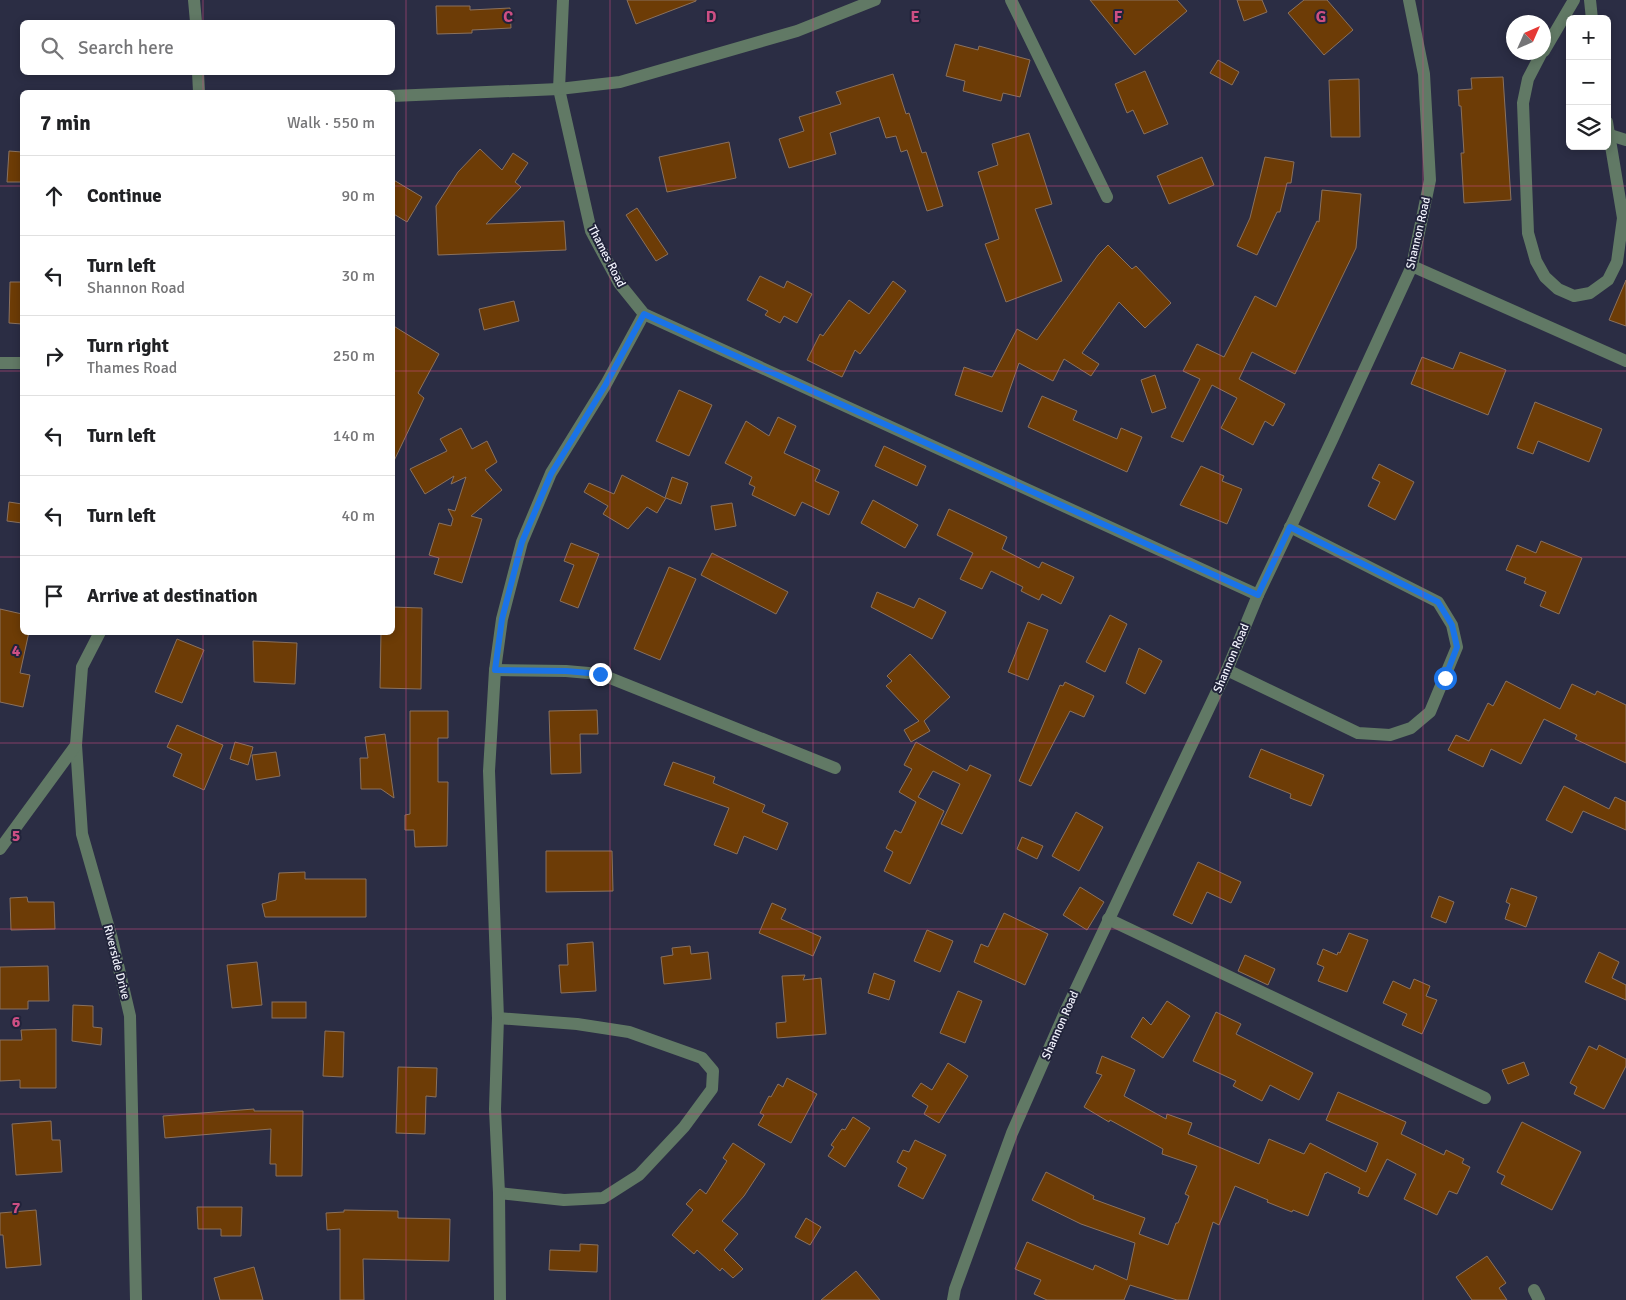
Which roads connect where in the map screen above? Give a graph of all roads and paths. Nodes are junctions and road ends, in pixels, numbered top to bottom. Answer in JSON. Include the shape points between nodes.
{"nodes":[{"id":1,"x":194,"y":0,"type":"edge"},
{"id":2,"x":563,"y":0,"type":"edge"},
{"id":3,"x":875,"y":0,"type":"edge"},
{"id":4,"x":1010,"y":0,"type":"edge"},
{"id":5,"x":1409,"y":0,"type":"edge"},
{"id":6,"x":1574,"y":0,"type":"edge"},
{"id":7,"x":1590,"y":0,"type":"edge"},
{"id":8,"x":1592,"y":15,"type":"edge"},
{"id":9,"x":196,"y":20,"type":"edge"},
{"id":10,"x":1551,"y":39,"type":"edge"},
{"id":11,"x":1539,"y":60,"type":"edge"},
{"id":12,"x":198,"y":75,"type":"edge"},
{"id":13,"x":560,"y":89,"type":"junction"},
{"id":14,"x":199,"y":90,"type":"edge"},
{"id":15,"x":395,"y":96,"type":"edge"},
{"id":16,"x":1611,"y":135,"type":"edge"},
{"id":17,"x":1626,"y":140,"type":"edge"},
{"id":18,"x":1611,"y":141,"type":"edge"},
{"id":19,"x":1107,"y":196,"type":"dead end"},
{"id":20,"x":1412,"y":266,"type":"junction"},
{"id":21,"x":644,"y":314,"type":"junction"},
{"id":22,"x":1626,"y":361,"type":"edge"},
{"id":23,"x":0,"y":363,"type":"edge"},
{"id":24,"x":20,"y":363,"type":"edge"},
{"id":25,"x":1290,"y":527,"type":"junction"},
{"id":26,"x":1258,"y":595,"type":"junction"},
{"id":27,"x":98,"y":635,"type":"edge"},
{"id":28,"x":495,"y":670,"type":"junction"},
{"id":29,"x":1227,"y":670,"type":"junction"},
{"id":30,"x":76,"y":745,"type":"junction"},
{"id":31,"x":835,"y":768,"type":"dead end"},
{"id":32,"x":0,"y":849,"type":"edge"},
{"id":33,"x":1108,"y":920,"type":"junction"},
{"id":34,"x":498,"y":1018,"type":"junction"},
{"id":35,"x":1485,"y":1098,"type":"dead end"},
{"id":36,"x":499,"y":1193,"type":"junction"},
{"id":37,"x":136,"y":1300,"type":"edge"},
{"id":38,"x":500,"y":1300,"type":"edge"},
{"id":39,"x":953,"y":1300,"type":"edge"}],
"edges":[{"from":1,"to":9,"type":"street"},
{"from":2,"to":13,"type":"street","name":"Thames Road"},
{"from":3,"to":13,"type":"street","via":[[797,31],[630,80]]},
{"from":4,"to":19,"type":"street"},
{"from":5,"to":20,"type":"street","name":"Shannon Road","via":[[1424,74],[1430,180]]},
{"from":6,"to":10,"type":"street"},
{"from":7,"to":8,"type":"street"},
{"from":11,"to":18,"type":"street","via":[[1528,79],[1523,103],[1528,233],[1545,277],[1558,289],[1574,296],[1590,293],[1608,280],[1617,262],[1623,218]]},
{"from":12,"to":14,"type":"street"},
{"from":13,"to":15,"type":"street"},
{"from":13,"to":21,"type":"street","name":"Thames Road","via":[[592,231],[619,283]]},
{"from":16,"to":17,"type":"street"},
{"from":20,"to":22,"type":"street"},
{"from":20,"to":25,"type":"street","name":"Shannon Road"},
{"from":21,"to":26,"type":"street","name":"Thames Road"},
{"from":21,"to":28,"type":"street","via":[[551,474],[522,542],[502,619]]},
{"from":23,"to":24,"type":"street"},
{"from":25,"to":26,"type":"street","name":"Shannon Road"},
{"from":25,"to":29,"type":"street","via":[[1438,602],[1452,625],[1457,647],[1445,678],[1430,712],[1410,728],[1382,734],[1358,733]]},
{"from":26,"to":29,"type":"street","name":"Shannon Road"},
{"from":27,"to":30,"type":"street","name":"Riverside Drive","via":[[82,667]]},
{"from":28,"to":31,"type":"street","via":[[600,674]]},
{"from":28,"to":34,"type":"street","via":[[489,771]]},
{"from":29,"to":33,"type":"street","name":"Shannon Road"},
{"from":30,"to":32,"type":"street"},
{"from":30,"to":37,"type":"street","name":"Riverside Drive","via":[[82,834],[130,1016]]},
{"from":33,"to":35,"type":"street"},
{"from":33,"to":39,"type":"street","name":"Shannon Road","via":[[1012,1132]]},
{"from":34,"to":36,"type":"street","via":[[495,1109]]},
{"from":34,"to":36,"type":"street","via":[[629,1032],[702,1058],[713,1071],[712,1088],[684,1127],[639,1175],[603,1198],[564,1200]]},
{"from":36,"to":38,"type":"street"}]}
